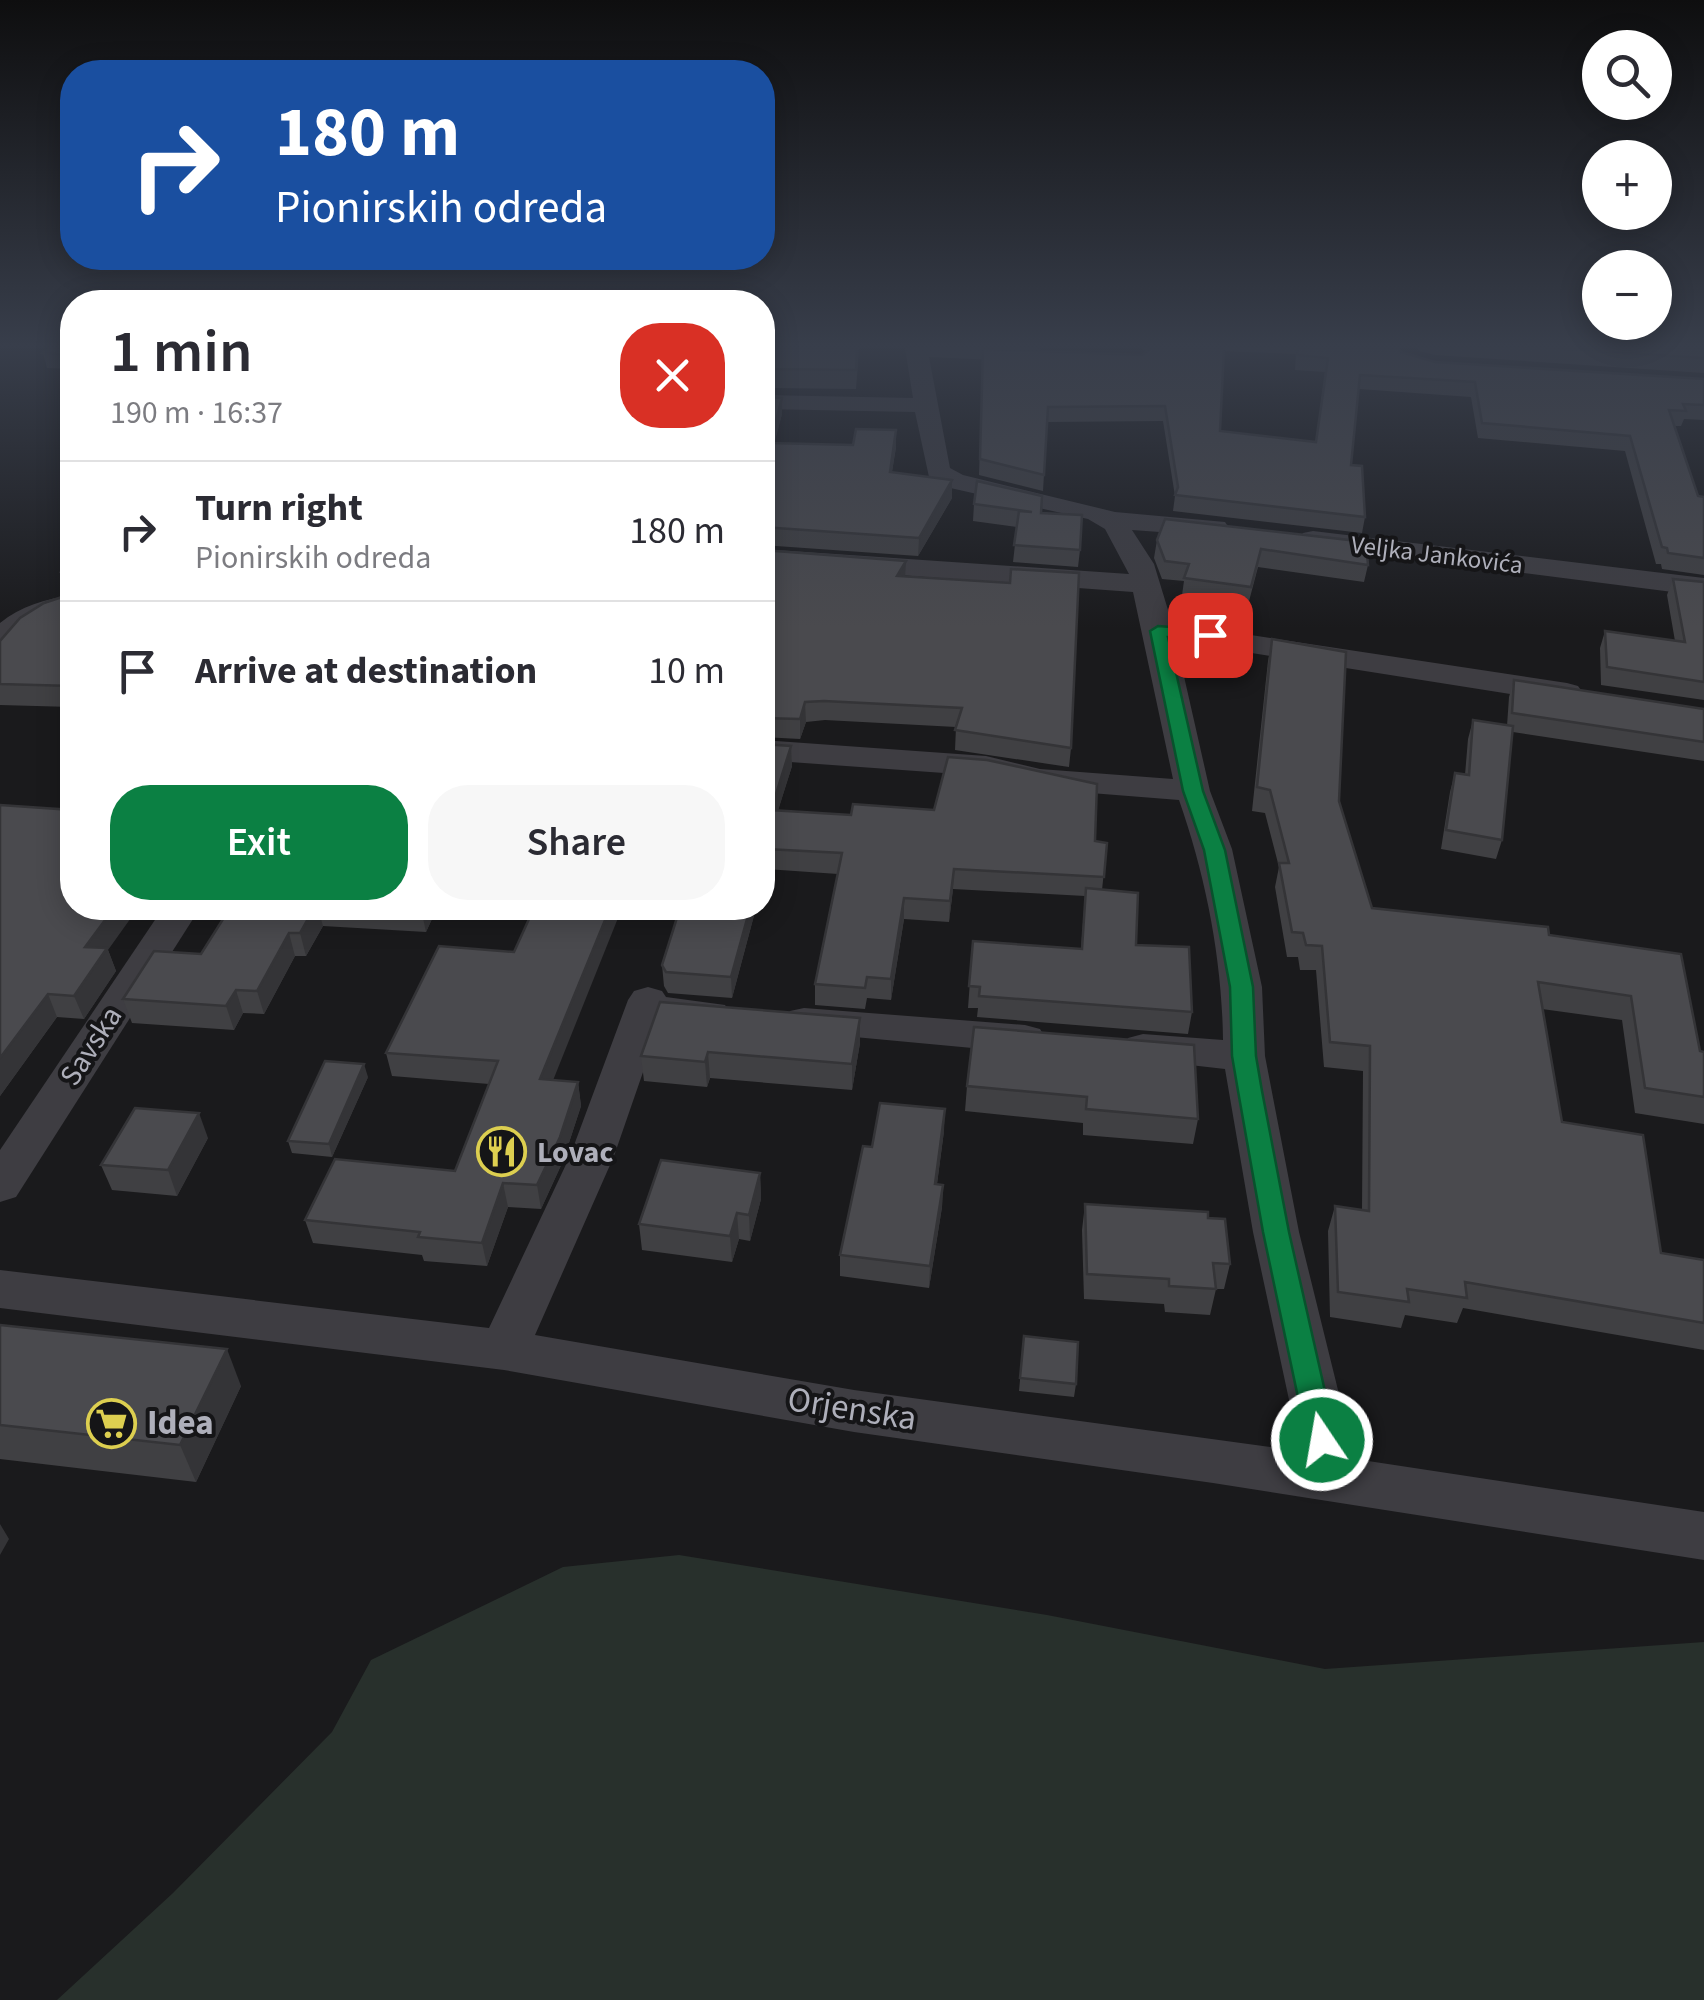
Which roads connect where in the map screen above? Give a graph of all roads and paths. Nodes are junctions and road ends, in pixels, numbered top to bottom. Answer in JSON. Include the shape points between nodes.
{"nodes":[{"id":1,"x":930,"y":441,"type":"edge"},
{"id":2,"x":1110,"y":520,"type":"junction"},
{"id":3,"x":1238,"y":530,"type":"edge"},
{"id":4,"x":1277,"y":535,"type":"edge"},
{"id":5,"x":775,"y":558,"type":"edge"},
{"id":6,"x":1144,"y":584,"type":"junction"},
{"id":7,"x":1704,"y":587,"type":"edge"},
{"id":8,"x":60,"y":607,"type":"edge"},
{"id":9,"x":1158,"y":631,"type":"junction"},
{"id":10,"x":0,"y":640,"type":"edge"},
{"id":11,"x":1593,"y":697,"type":"edge"},
{"id":12,"x":775,"y":751,"type":"edge"},
{"id":13,"x":1193,"y":791,"type":"junction"},
{"id":14,"x":173,"y":920,"type":"edge"},
{"id":15,"x":1244,"y":1056,"type":"junction"},
{"id":16,"x":0,"y":1186,"type":"edge"},
{"id":17,"x":0,"y":1289,"type":"edge"},
{"id":18,"x":504,"y":1350,"type":"junction"},
{"id":19,"x":1333,"y":1479,"type":"junction"},
{"id":20,"x":1704,"y":1536,"type":"edge"}],
"edges":[{"from":1,"to":2,"type":"street","via":[[934,466],[946,477]]},
{"from":2,"to":3,"type":"street"},
{"from":2,"to":6,"type":"street","via":[[1134,552]]},
{"from":4,"to":7,"type":"street","name":"Veljka Jankovića"},
{"from":5,"to":6,"type":"street"},
{"from":6,"to":9,"type":"street"},
{"from":8,"to":10,"type":"street","via":[[16,622]]},
{"from":9,"to":11,"type":"street"},
{"from":9,"to":13,"type":"street"},
{"from":12,"to":13,"type":"street","via":[[986,766],[1040,778]]},
{"from":13,"to":15,"type":"street","via":[[1214,850],[1238,970]]},
{"from":14,"to":16,"type":"street","name":"Savska"},
{"from":15,"to":18,"type":"street","via":[[646,1004],[592,1156]]},
{"from":15,"to":19,"type":"street"},
{"from":17,"to":18,"type":"street","name":"Orjenska"},
{"from":18,"to":19,"type":"street","name":"Orjenska","via":[[854,1410]]},
{"from":19,"to":20,"type":"street","name":"Orjenska"}]}
